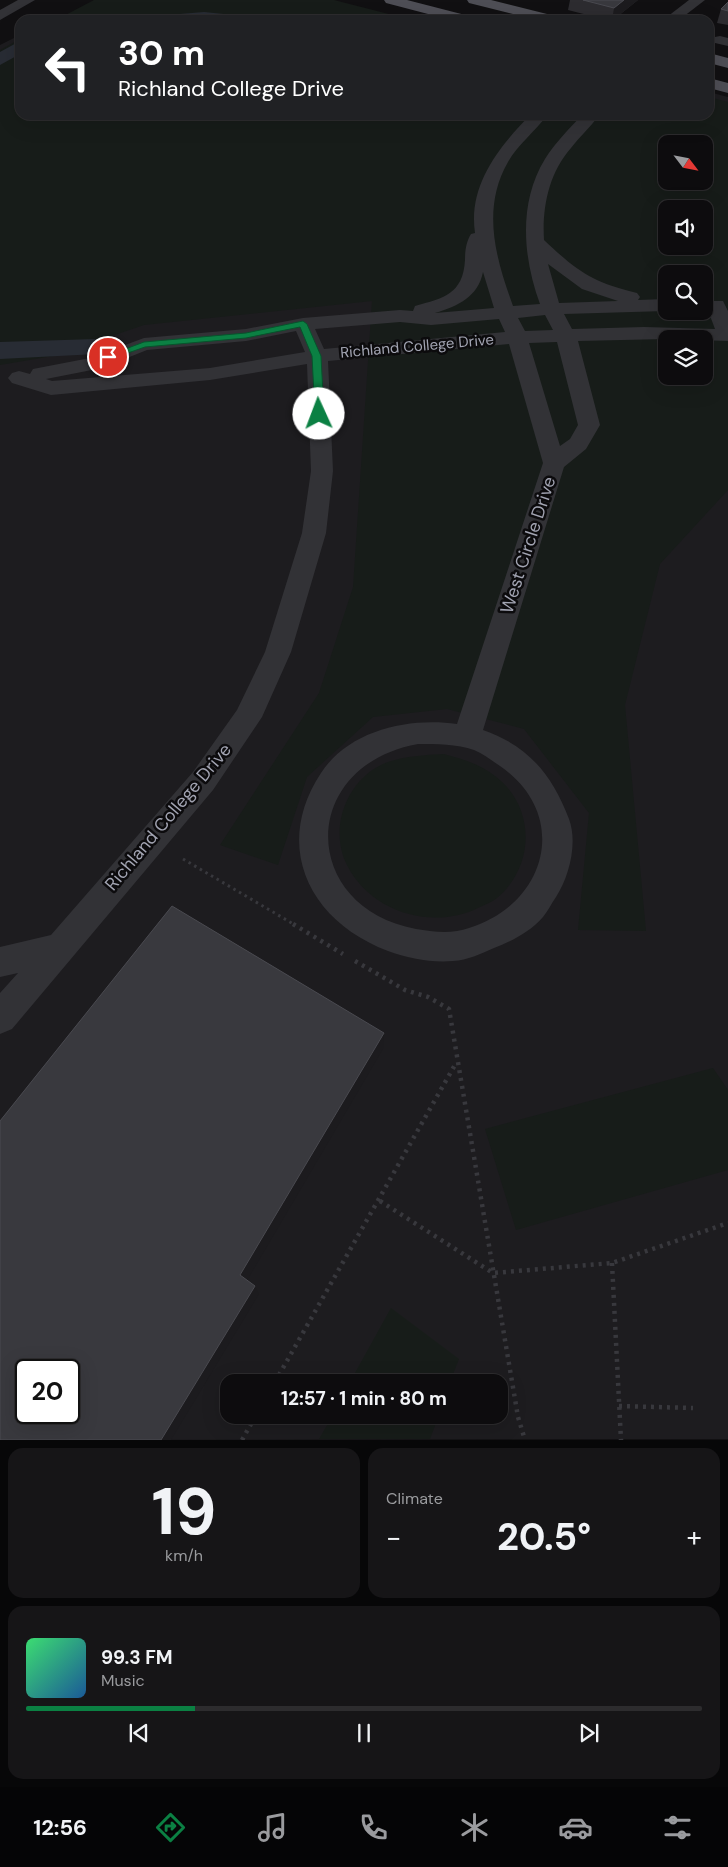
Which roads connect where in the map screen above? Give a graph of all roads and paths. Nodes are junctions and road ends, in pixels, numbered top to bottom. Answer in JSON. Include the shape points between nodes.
{"nodes":[{"id":1,"x":28,"y":0,"type":"edge"},
{"id":2,"x":391,"y":0,"type":"edge"},
{"id":3,"x":474,"y":0,"type":"edge"},
{"id":4,"x":698,"y":0,"type":"edge"},
{"id":5,"x":448,"y":15,"type":"edge"},
{"id":6,"x":534,"y":15,"type":"edge"},
{"id":7,"x":677,"y":15,"type":"edge"},
{"id":8,"x":0,"y":16,"type":"edge"},
{"id":9,"x":714,"y":59,"type":"edge"},
{"id":10,"x":728,"y":63,"type":"edge"},
{"id":11,"x":714,"y":84,"type":"edge"},
{"id":12,"x":728,"y":88,"type":"edge"},
{"id":13,"x":714,"y":92,"type":"edge"},
{"id":14,"x":728,"y":93,"type":"edge"},
{"id":15,"x":534,"y":120,"type":"edge"},
{"id":16,"x":586,"y":120,"type":"edge"},
{"id":17,"x":482,"y":227,"type":"junction"},
{"id":18,"x":535,"y":241,"type":"junction"},
{"id":19,"x":658,"y":302,"type":"edge"},
{"id":20,"x":658,"y":303,"type":"edge"},
{"id":21,"x":716,"y":305,"type":"edge"},
{"id":22,"x":551,"y":309,"type":"junction"},
{"id":23,"x":506,"y":312,"type":"junction"},
{"id":24,"x":400,"y":316,"type":"junction"},
{"id":25,"x":303,"y":324,"type":"junction"},
{"id":26,"x":565,"y":334,"type":"junction"},
{"id":27,"x":728,"y":335,"type":"edge"},
{"id":28,"x":518,"y":337,"type":"junction"},
{"id":29,"x":192,"y":340,"type":"junction"},
{"id":30,"x":317,"y":356,"type":"junction"},
{"id":31,"x":9,"y":379,"type":"edge"},
{"id":32,"x":140,"y":381,"type":"junction"},
{"id":33,"x":554,"y":464,"type":"junction"},
{"id":34,"x":467,"y":736,"type":"junction"},
{"id":35,"x":176,"y":855,"type":"dead end"},
{"id":36,"x":58,"y":948,"type":"junction"},
{"id":37,"x":0,"y":962,"type":"edge"},
{"id":38,"x":0,"y":1018,"type":"edge"},
{"id":39,"x":457,"y":1062,"type":"junction"},
{"id":40,"x":380,"y":1201,"type":"junction"},
{"id":41,"x":728,"y":1223,"type":"edge"},
{"id":42,"x":612,"y":1263,"type":"junction"},
{"id":43,"x":492,"y":1273,"type":"junction"},
{"id":44,"x":280,"y":1374,"type":"edge"},
{"id":45,"x":619,"y":1406,"type":"junction"},
{"id":46,"x":693,"y":1408,"type":"dead end"},
{"id":47,"x":251,"y":1424,"type":"edge"},
{"id":48,"x":242,"y":1440,"type":"edge"},
{"id":49,"x":525,"y":1440,"type":"edge"},
{"id":50,"x":621,"y":1440,"type":"edge"}],
"edges":[{"from":1,"to":8,"type":"street"},
{"from":2,"to":5,"type":"main road"},
{"from":3,"to":6,"type":"main road"},
{"from":4,"to":7,"type":"street"},
{"from":9,"to":10,"type":"main road"},
{"from":11,"to":12,"type":"main road"},
{"from":13,"to":14,"type":"main road"},
{"from":15,"to":17,"type":"street","name":"Richland College Drive","via":[[509,145],[498,164],[486,190]]},
{"from":16,"to":18,"type":"street","via":[[550,164],[542,182],[534,216]]},
{"from":17,"to":23,"type":"street","name":"Richland College Drive","via":[[488,259]]},
{"from":17,"to":24,"type":"street","name":"Richland College Drive","via":[[473,250],[471,284],[461,295],[446,304]]},
{"from":18,"to":19,"type":"street","via":[[566,272],[592,287]]},
{"from":18,"to":22,"type":"street","via":[[538,265]]},
{"from":20,"to":22,"type":"street"},
{"from":21,"to":27,"type":"street"},
{"from":22,"to":23,"type":"street"},
{"from":22,"to":26,"type":"street"},
{"from":23,"to":24,"type":"street","name":"Richland College Drive","via":[[431,319]]},
{"from":23,"to":28,"type":"street","name":"Richland College Drive"},
{"from":24,"to":25,"type":"street","name":"Richland College Drive"},
{"from":25,"to":29,"type":"street","name":"Richland College Drive","via":[[246,335]]},
{"from":25,"to":30,"type":"street","name":"Richland College Drive"},
{"from":26,"to":27,"type":"street"},
{"from":26,"to":28,"type":"street"},
{"from":26,"to":33,"type":"street","name":"West Circle Drive","via":[[589,426],[578,444]]},
{"from":28,"to":30,"type":"street","name":"Richland College Drive"},
{"from":28,"to":33,"type":"street","name":"Richland College Drive"},
{"from":29,"to":31,"type":"street","name":"Richland College Drive","via":[[144,344],[95,363]]},
{"from":29,"to":32,"type":"street","name":"Richland College Drive","via":[[167,347],[151,356]]},
{"from":30,"to":32,"type":"street","name":"Richland College Drive","via":[[210,374]]},
{"from":30,"to":36,"type":"street","name":"Richland College Drive","via":[[322,471],[314,533],[278,652],[248,717],[225,751]]},
{"from":31,"to":32,"type":"street","name":"Richland College Drive","via":[[51,388]]},
{"from":33,"to":34,"type":"street","name":"West Circle Drive"},
{"from":34,"to":34,"type":"street","via":[[418,733],[394,737],[371,746],[351,759],[322,794],[312,839],[325,885],[341,906],[361,923],[386,936],[413,944],[441,947],[478,941],[518,922],[537,904],[549,883],[557,860],[558,837],[554,814],[544,793],[512,757]]},
{"from":35,"to":39,"type":"path","via":[[405,990],[428,997],[449,1009]]},
{"from":36,"to":37,"type":"street"},
{"from":36,"to":38,"type":"street","name":"Richland College Drive"},
{"from":39,"to":40,"type":"path"},
{"from":39,"to":43,"type":"path"},
{"from":40,"to":43,"type":"path"},
{"from":40,"to":44,"type":"path"},
{"from":41,"to":42,"type":"path"},
{"from":42,"to":43,"type":"path"},
{"from":42,"to":45,"type":"path"},
{"from":43,"to":49,"type":"path"},
{"from":45,"to":46,"type":"path"},
{"from":45,"to":50,"type":"path"},
{"from":47,"to":48,"type":"path"}]}
